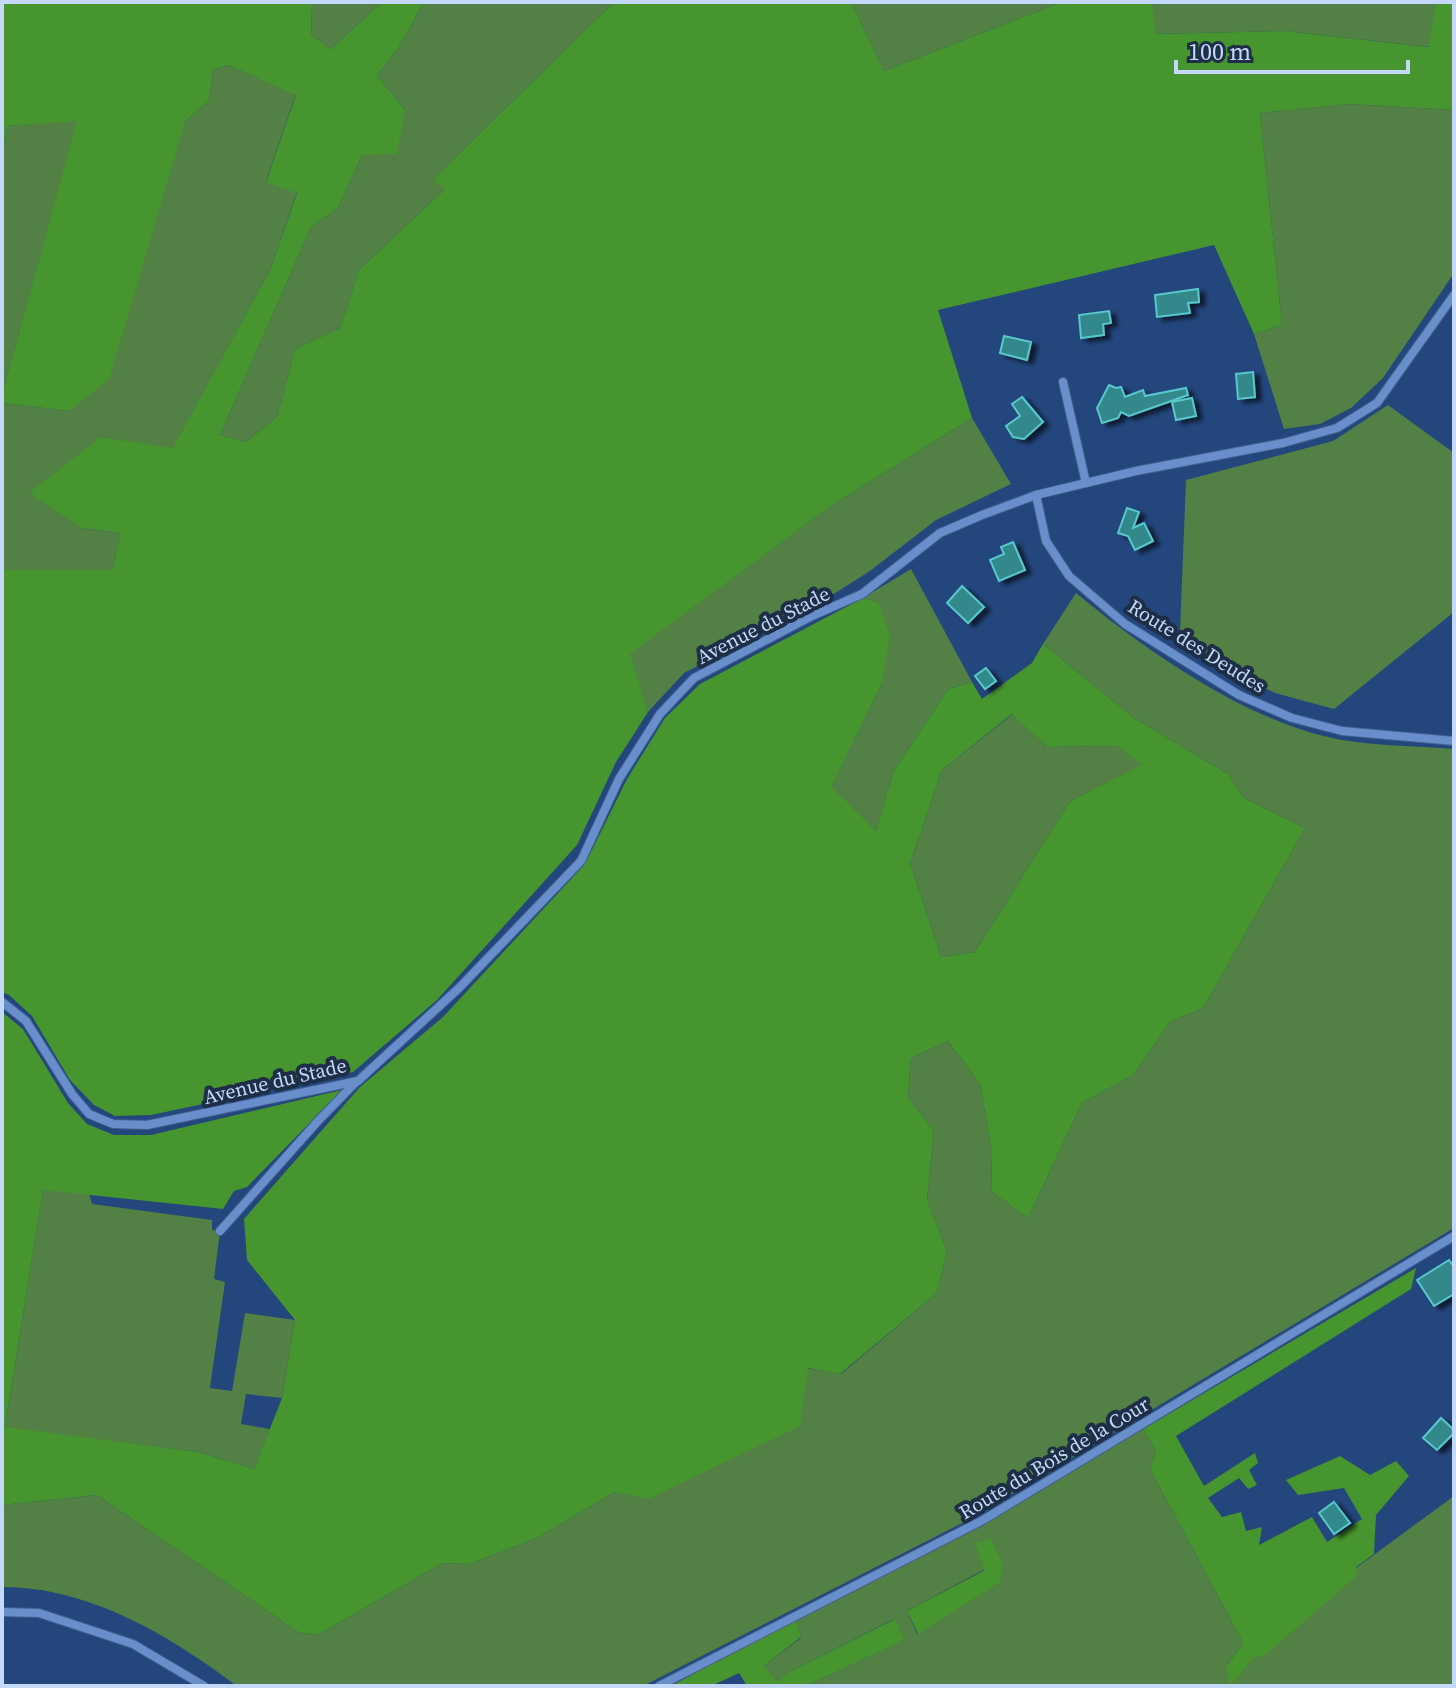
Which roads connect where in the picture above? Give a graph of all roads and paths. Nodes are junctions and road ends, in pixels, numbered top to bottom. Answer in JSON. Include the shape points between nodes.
{"nodes":[{"id":1,"x":1454,"y":295,"type":"edge"},
{"id":2,"x":1063,"y":382,"type":"dead end"},
{"id":3,"x":1086,"y":483,"type":"junction"},
{"id":4,"x":1036,"y":495,"type":"junction"},
{"id":5,"x":1454,"y":741,"type":"edge"},
{"id":6,"x":2,"y":1002,"type":"edge"},
{"id":7,"x":358,"y":1081,"type":"junction"},
{"id":8,"x":220,"y":1231,"type":"dead end"},
{"id":9,"x":1454,"y":1236,"type":"edge"},
{"id":10,"x":2,"y":1612,"type":"edge"},
{"id":11,"x":204,"y":1686,"type":"edge"},
{"id":12,"x":659,"y":1686,"type":"edge"}],
"edges":[{"from":1,"to":3,"type":"street","name":"Avenue du Stade","via":[[1377,403],[1337,428]]},
{"from":2,"to":3,"type":"street"},
{"from":3,"to":4,"type":"street","name":"Avenue du Stade"},
{"from":4,"to":5,"type":"street","name":"Route des Deudes","via":[[1046,541],[1069,576],[1125,624],[1239,695],[1292,718],[1342,731]]},
{"from":4,"to":7,"type":"street","name":"Avenue du Stade","via":[[940,533],[862,594],[694,678],[660,714],[619,779],[581,861],[459,988]]},
{"from":6,"to":7,"type":"street","name":"Avenue du Stade","via":[[26,1021],[89,1114],[113,1124],[147,1125]]},
{"from":7,"to":8,"type":"street"},
{"from":9,"to":12,"type":"street","name":"Route du Bois de la Cour","via":[[983,1520]]},
{"from":10,"to":11,"type":"street","via":[[39,1613],[133,1644]]}]}
